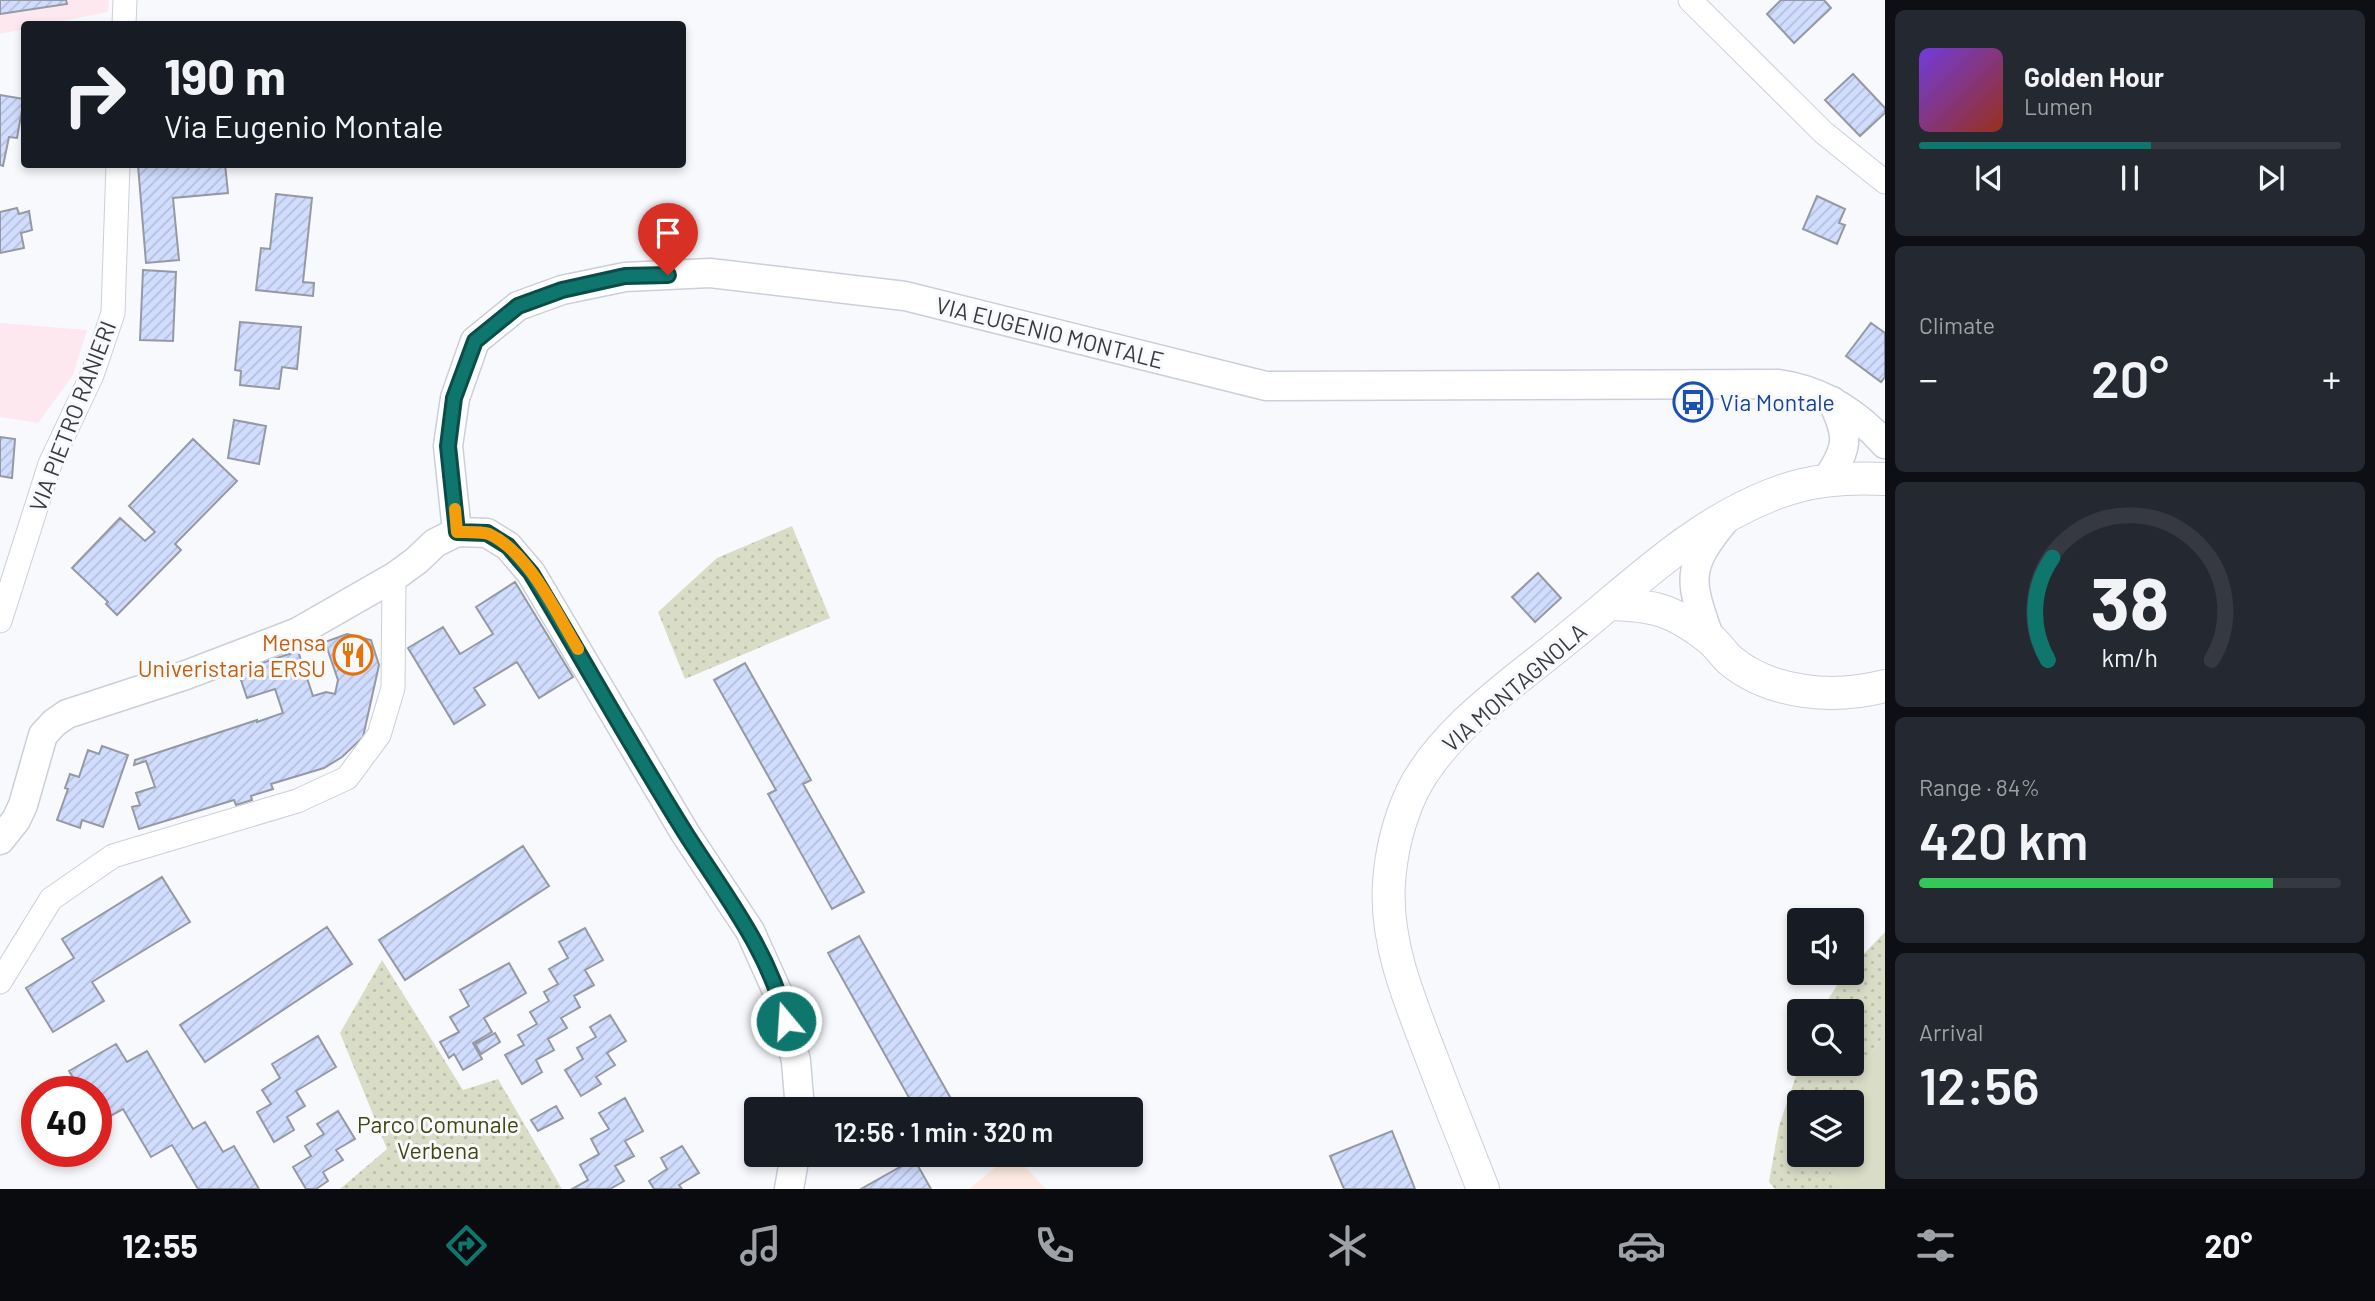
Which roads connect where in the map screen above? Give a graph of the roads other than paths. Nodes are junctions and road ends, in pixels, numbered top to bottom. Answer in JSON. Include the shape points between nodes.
{"nodes":[{"id":1,"x":125,"y":0,"type":"edge"},
{"id":2,"x":1690,"y":0,"type":"edge"},
{"id":3,"x":124,"y":21,"type":"edge"},
{"id":4,"x":118,"y":168,"type":"edge"},
{"id":5,"x":1885,"y":182,"type":"edge"},
{"id":6,"x":1832,"y":401,"type":"junction"},
{"id":7,"x":1885,"y":444,"type":"edge"},
{"id":8,"x":1885,"y":479,"type":"edge"},
{"id":9,"x":1827,"y":480,"type":"junction"},
{"id":10,"x":1729,"y":515,"type":"junction"},
{"id":11,"x":457,"y":532,"type":"junction"},
{"id":12,"x":394,"y":577,"type":"junction"},
{"id":13,"x":1610,"y":604,"type":"junction"},
{"id":14,"x":0,"y":621,"type":"edge"},
{"id":15,"x":1710,"y":639,"type":"junction"},
{"id":16,"x":1885,"y":686,"type":"edge"},
{"id":17,"x":0,"y":840,"type":"edge"},
{"id":18,"x":0,"y":982,"type":"edge"},
{"id":19,"x":799,"y":1097,"type":"edge"},
{"id":20,"x":793,"y":1167,"type":"edge"},
{"id":21,"x":789,"y":1189,"type":"edge"},
{"id":22,"x":1483,"y":1189,"type":"edge"}],
"edges":[{"from":1,"to":3,"type":"street"},
{"from":2,"to":5,"type":"street","via":[[1824,133]]},
{"from":4,"to":14,"type":"street","name":"VIA PIETRO RANIERI","via":[[113,313],[93,374],[50,464]]},
{"from":6,"to":7,"type":"street","name":"VIA EUGENIO MONTALE"},
{"from":6,"to":9,"type":"street","via":[[1846,443]]},
{"from":6,"to":11,"type":"street","name":"VIA EUGENIO MONTALE","via":[[1779,384],[1266,386],[905,296],[710,273],[625,276],[562,290],[518,306],[475,341],[454,398],[448,446]]},
{"from":8,"to":9,"type":"main road","name":"VIA MONTAGNOLA"},
{"from":9,"to":10,"type":"main road","name":"VIA MONTAGNOLA","via":[[1770,495]]},
{"from":10,"to":13,"type":"main road","name":"VIA MONTAGNOLA","via":[[1686,541]]},
{"from":10,"to":15,"type":"street","via":[[1707,541],[1694,575]]},
{"from":11,"to":12,"type":"street","via":[[435,542]]},
{"from":11,"to":19,"type":"street","via":[[487,533],[508,546],[531,573],[685,833],[750,931],[781,1000],[796,1061]]},
{"from":12,"to":17,"type":"street","via":[[298,632],[67,714],[43,735],[23,805]]},
{"from":12,"to":18,"type":"street","via":[[393,688],[379,734],[347,778],[297,801],[113,856],[51,899]]},
{"from":13,"to":15,"type":"main road","via":[[1656,607]]},
{"from":13,"to":22,"type":"main road","name":"VIA MONTAGNOLA","via":[[1482,709],[1441,749],[1413,791],[1396,835],[1389,885],[1392,934],[1405,988]]},
{"from":15,"to":16,"type":"main road","via":[[1731,661],[1789,688],[1828,694]]},
{"from":20,"to":21,"type":"street"}]}
